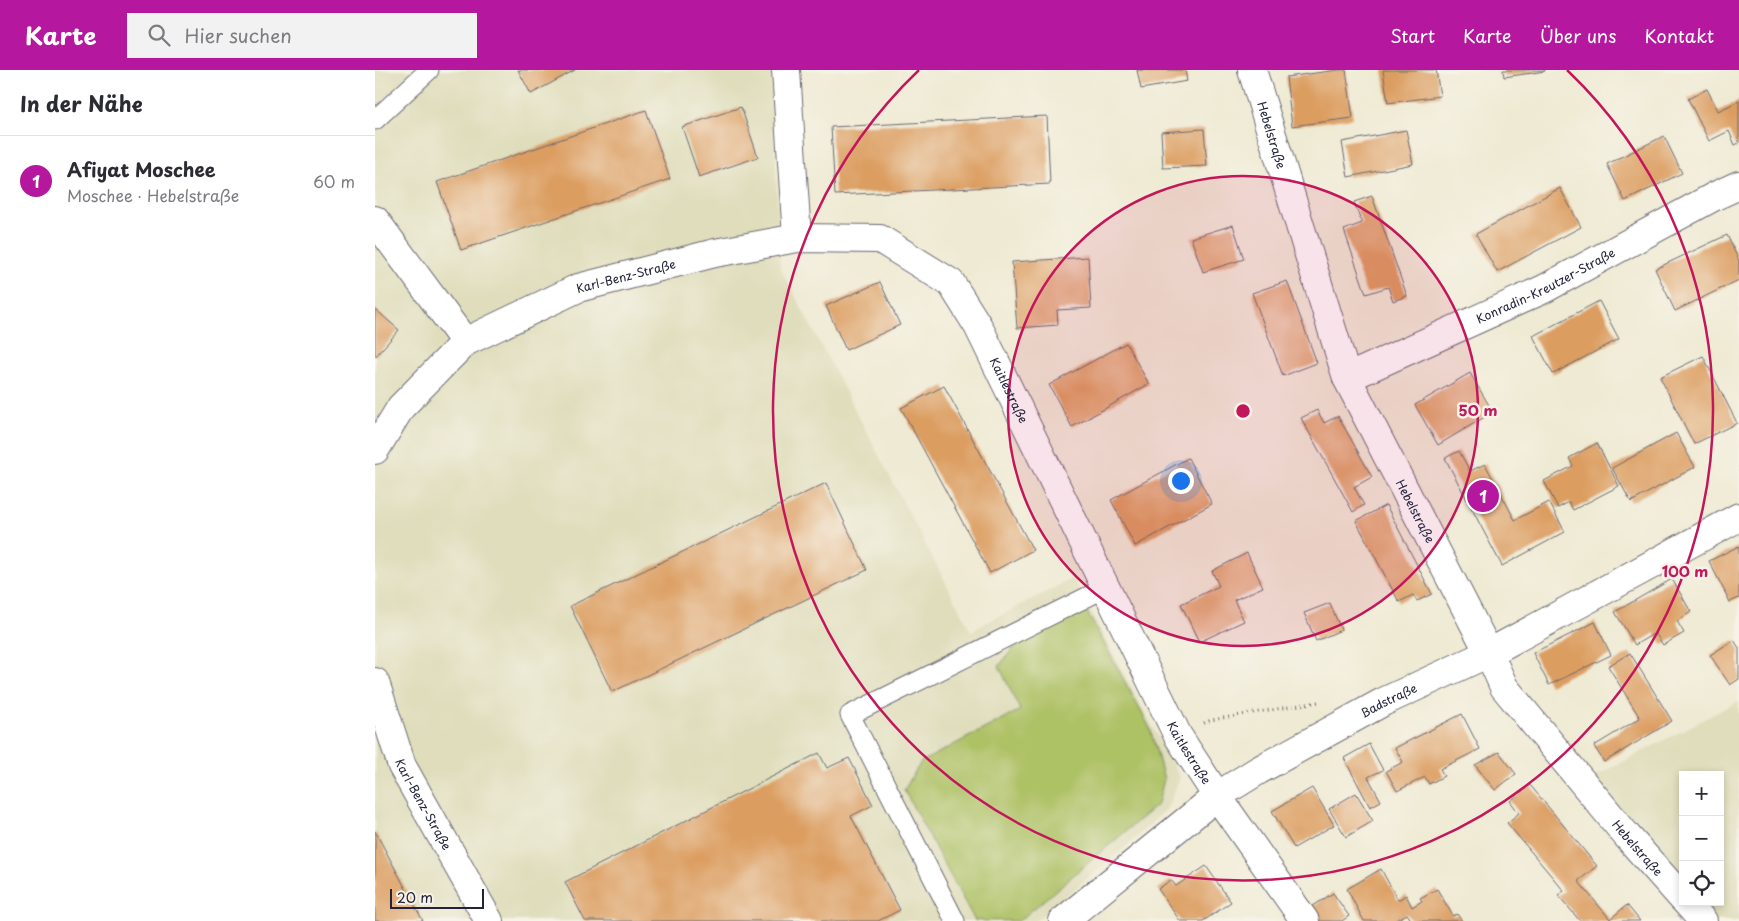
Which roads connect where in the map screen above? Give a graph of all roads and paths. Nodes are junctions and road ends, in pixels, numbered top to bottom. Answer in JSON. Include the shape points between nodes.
{"nodes":[{"id":1,"x":429,"y":70,"type":"edge"},
{"id":2,"x":786,"y":70,"type":"edge"},
{"id":3,"x":1252,"y":70,"type":"edge"},
{"id":4,"x":375,"y":120,"type":"edge"},
{"id":5,"x":1739,"y":186,"type":"edge"},
{"id":6,"x":375,"y":220,"type":"edge"},
{"id":7,"x":797,"y":238,"type":"junction"},
{"id":8,"x":465,"y":342,"type":"junction"},
{"id":9,"x":1347,"y":378,"type":"junction"},
{"id":10,"x":375,"y":450,"type":"edge"},
{"id":11,"x":1739,"y":517,"type":"edge"},
{"id":12,"x":1105,"y":588,"type":"junction"},
{"id":13,"x":1489,"y":653,"type":"junction"},
{"id":14,"x":375,"y":682,"type":"edge"},
{"id":15,"x":1362,"y":713,"type":"junction"},
{"id":16,"x":1178,"y":736,"type":"junction"},
{"id":17,"x":1217,"y":796,"type":"junction"},
{"id":18,"x":1679,"y":894,"type":"edge"},
{"id":19,"x":1690,"y":906,"type":"edge"},
{"id":20,"x":489,"y":921,"type":"edge"},
{"id":21,"x":955,"y":921,"type":"edge"},
{"id":22,"x":1063,"y":921,"type":"edge"},
{"id":23,"x":1305,"y":921,"type":"edge"},
{"id":24,"x":1703,"y":921,"type":"edge"}],
"edges":[{"from":1,"to":4,"type":"lane"},
{"from":2,"to":7,"type":"street"},
{"from":3,"to":9,"type":"street","name":"Hebelstraße"},
{"from":5,"to":9,"type":"street","name":"Konradin-Kreutzer-Straße","via":[[1544,289]]},
{"from":6,"to":8,"type":"street"},
{"from":7,"to":8,"type":"street","name":"Karl-Benz-Straße","via":[[715,253],[578,288]]},
{"from":7,"to":12,"type":"street","name":"Kaitlestraße","via":[[880,239],[951,284],[977,326]]},
{"from":8,"to":10,"type":"street","name":"Karl-Benz-Straße","via":[[401,407]]},
{"from":9,"to":13,"type":"street","name":"Hebelstraße"},
{"from":11,"to":13,"type":"street","name":"Badstraße"},
{"from":12,"to":16,"type":"street","name":"Kaitlestraße"},
{"from":12,"to":21,"type":"lane","via":[[851,715]]},
{"from":13,"to":15,"type":"street","name":"Badstraße"},
{"from":13,"to":18,"type":"street","name":"Hebelstraße","via":[[1504,687]]},
{"from":14,"to":20,"type":"street","name":"Karl-Benz-Straße","via":[[402,766]]},
{"from":15,"to":16,"type":"path","via":[[1321,701],[1211,720]]},
{"from":15,"to":17,"type":"street","name":"Badstraße"},
{"from":16,"to":17,"type":"street","name":"Kaitlestraße"},
{"from":17,"to":22,"type":"street","name":"Badstraße"},
{"from":17,"to":23,"type":"street","name":"Kaitlestraße"},
{"from":19,"to":24,"type":"street"}]}
